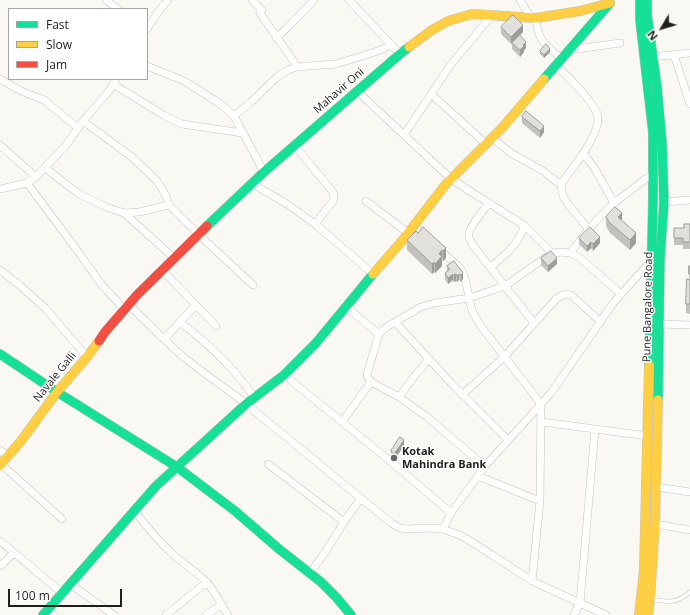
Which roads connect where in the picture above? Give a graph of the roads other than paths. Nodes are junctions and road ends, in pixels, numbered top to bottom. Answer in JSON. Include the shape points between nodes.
{"nodes":[{"id":1,"x":106,"y":0,"type":"edge"},
{"id":2,"x":168,"y":0,"type":"edge"},
{"id":3,"x":252,"y":0,"type":"edge"},
{"id":4,"x":314,"y":0,"type":"edge"},
{"id":5,"x":349,"y":0,"type":"edge"},
{"id":6,"x":520,"y":0,"type":"edge"},
{"id":7,"x":640,"y":0,"type":"edge"},
{"id":8,"x":647,"y":0,"type":"edge"},
{"id":9,"x":612,"y":1,"type":"edge"},
{"id":10,"x":117,"y":8,"type":"edge"},
{"id":11,"x":491,"y":16,"type":"junction"},
{"id":12,"x":534,"y":18,"type":"junction"},
{"id":13,"x":148,"y":27,"type":"edge"},
{"id":14,"x":276,"y":38,"type":"junction"},
{"id":15,"x":646,"y":39,"type":"junction"},
{"id":16,"x":620,"y":43,"type":"dead end"},
{"id":17,"x":392,"y":45,"type":"junction"},
{"id":18,"x":569,"y":50,"type":"junction"},
{"id":19,"x":690,"y":53,"type":"edge"},
{"id":20,"x":400,"y":54,"type":"junction"},
{"id":21,"x":674,"y":55,"type":"junction"},
{"id":22,"x":652,"y":57,"type":"junction"},
{"id":23,"x":294,"y":62,"type":"dead end"},
{"id":24,"x":559,"y":62,"type":"junction"},
{"id":25,"x":148,"y":66,"type":"edge"},
{"id":26,"x":0,"y":79,"type":"edge"},
{"id":27,"x":115,"y":81,"type":"edge"},
{"id":28,"x":357,"y":91,"type":"junction"},
{"id":29,"x":431,"y":94,"type":"junction"},
{"id":30,"x":690,"y":104,"type":"edge"},
{"id":31,"x":234,"y":116,"type":"junction"},
{"id":32,"x":83,"y":121,"type":"junction"},
{"id":33,"x":78,"y":128,"type":"junction"},
{"id":34,"x":242,"y":133,"type":"junction"},
{"id":35,"x":404,"y":135,"type":"junction"},
{"id":36,"x":489,"y":141,"type":"junction"},
{"id":37,"x":0,"y":145,"type":"edge"},
{"id":38,"x":294,"y":145,"type":"junction"},
{"id":39,"x":583,"y":153,"type":"junction"},
{"id":40,"x":45,"y":168,"type":"junction"},
{"id":41,"x":264,"y":172,"type":"junction"},
{"id":42,"x":653,"y":175,"type":"junction"},
{"id":43,"x":36,"y":177,"type":"junction"},
{"id":44,"x":451,"y":179,"type":"junction"},
{"id":45,"x":26,"y":183,"type":"junction"},
{"id":46,"x":251,"y":183,"type":"junction"},
{"id":47,"x":562,"y":185,"type":"junction"},
{"id":48,"x":0,"y":189,"type":"edge"},
{"id":49,"x":690,"y":200,"type":"edge"},
{"id":50,"x":366,"y":201,"type":"dead end"},
{"id":51,"x":664,"y":202,"type":"junction"},
{"id":52,"x":489,"y":203,"type":"junction"},
{"id":53,"x":614,"y":203,"type":"junction"},
{"id":54,"x":169,"y":205,"type":"junction"},
{"id":55,"x":124,"y":212,"type":"junction"},
{"id":56,"x":315,"y":224,"type":"junction"},
{"id":57,"x":525,"y":226,"type":"junction"},
{"id":58,"x":589,"y":230,"type":"junction"},
{"id":59,"x":413,"y":231,"type":"junction"},
{"id":60,"x":198,"y":234,"type":"junction"},
{"id":61,"x":436,"y":246,"type":"edge"},
{"id":62,"x":552,"y":253,"type":"junction"},
{"id":63,"x":570,"y":253,"type":"junction"},
{"id":64,"x":174,"y":258,"type":"junction"},
{"id":65,"x":652,"y":260,"type":"junction"},
{"id":66,"x":491,"y":267,"type":"junction"},
{"id":67,"x":0,"y":270,"type":"edge"},
{"id":68,"x":162,"y":270,"type":"junction"},
{"id":69,"x":373,"y":274,"type":"junction"},
{"id":70,"x":254,"y":285,"type":"dead end"},
{"id":71,"x":505,"y":286,"type":"junction"},
{"id":72,"x":621,"y":294,"type":"junction"},
{"id":73,"x":469,"y":298,"type":"junction"},
{"id":74,"x":196,"y":305,"type":"junction"},
{"id":75,"x":126,"y":307,"type":"junction"},
{"id":76,"x":346,"y":307,"type":"junction"},
{"id":77,"x":180,"y":322,"type":"junction"},
{"id":78,"x":395,"y":322,"type":"junction"},
{"id":79,"x":601,"y":322,"type":"junction"},
{"id":80,"x":534,"y":323,"type":"junction"},
{"id":81,"x":659,"y":324,"type":"junction"},
{"id":82,"x":690,"y":325,"type":"edge"},
{"id":83,"x":216,"y":326,"type":"dead end"},
{"id":84,"x":379,"y":334,"type":"junction"},
{"id":85,"x":164,"y":339,"type":"junction"},
{"id":86,"x":0,"y":354,"type":"edge"},
{"id":87,"x":505,"y":356,"type":"junction"},
{"id":88,"x":87,"y":357,"type":"junction"},
{"id":89,"x":429,"y":359,"type":"junction"},
{"id":90,"x":284,"y":375,"type":"junction"},
{"id":91,"x":371,"y":382,"type":"junction"},
{"id":92,"x":57,"y":392,"type":"junction"},
{"id":93,"x":462,"y":395,"type":"junction"},
{"id":94,"x":399,"y":397,"type":"junction"},
{"id":95,"x":255,"y":398,"type":"junction"},
{"id":96,"x":246,"y":404,"type":"junction"},
{"id":97,"x":541,"y":404,"type":"junction"},
{"id":98,"x":342,"y":422,"type":"junction"},
{"id":99,"x":542,"y":422,"type":"junction"},
{"id":100,"x":594,"y":429,"type":"junction"},
{"id":101,"x":648,"y":436,"type":"junction"},
{"id":102,"x":508,"y":440,"type":"junction"},
{"id":103,"x":0,"y":450,"type":"edge"},
{"id":104,"x":8,"y":456,"type":"junction"},
{"id":105,"x":1,"y":464,"type":"edge"},
{"id":106,"x":268,"y":464,"type":"dead end"},
{"id":107,"x":177,"y":466,"type":"junction"},
{"id":108,"x":485,"y":466,"type":"junction"},
{"id":109,"x":478,"y":476,"type":"junction"},
{"id":110,"x":657,"y":487,"type":"junction"},
{"id":111,"x":690,"y":492,"type":"edge"},
{"id":112,"x":362,"y":498,"type":"junction"},
{"id":113,"x":540,"y":501,"type":"junction"},
{"id":114,"x":134,"y":510,"type":"junction"},
{"id":115,"x":451,"y":513,"type":"junction"},
{"id":116,"x":62,"y":519,"type":"dead end"},
{"id":117,"x":344,"y":522,"type":"junction"},
{"id":118,"x":655,"y":524,"type":"junction"},
{"id":119,"x":443,"y":529,"type":"junction"},
{"id":120,"x":690,"y":530,"type":"edge"},
{"id":121,"x":0,"y":541,"type":"edge"},
{"id":122,"x":14,"y":553,"type":"junction"},
{"id":123,"x":0,"y":566,"type":"edge"},
{"id":124,"x":310,"y":574,"type":"junction"},
{"id":125,"x":532,"y":581,"type":"junction"},
{"id":126,"x":207,"y":582,"type":"junction"},
{"id":127,"x":70,"y":584,"type":"junction"},
{"id":128,"x":690,"y":592,"type":"edge"},
{"id":129,"x":62,"y":593,"type":"junction"},
{"id":130,"x":650,"y":599,"type":"junction"},
{"id":131,"x":221,"y":604,"type":"junction"},
{"id":132,"x":580,"y":604,"type":"junction"},
{"id":133,"x":48,"y":613,"type":"edge"},
{"id":134,"x":170,"y":614,"type":"edge"},
{"id":135,"x":114,"y":615,"type":"edge"},
{"id":136,"x":206,"y":615,"type":"edge"},
{"id":137,"x":228,"y":615,"type":"edge"},
{"id":138,"x":351,"y":615,"type":"edge"},
{"id":139,"x":574,"y":615,"type":"edge"},
{"id":140,"x":606,"y":615,"type":"edge"},
{"id":141,"x":639,"y":615,"type":"edge"},
{"id":142,"x":648,"y":615,"type":"edge"}],
"edges":[{"from":1,"to":10,"type":"street"},
{"from":2,"to":13,"type":"street"},
{"from":3,"to":14,"type":"street"},
{"from":4,"to":14,"type":"street"},
{"from":5,"to":17,"type":"street"},
{"from":6,"to":12,"type":"street"},
{"from":7,"to":15,"type":"street","name":"Pune Bangalore Road","via":[[640,20]]},
{"from":8,"to":15,"type":"street","name":"Pune Bangalore Road"},
{"from":9,"to":12,"type":"street","name":"Mahavir Oni","via":[[580,11]]},
{"from":9,"to":18,"type":"street"},
{"from":11,"to":12,"type":"street","name":"Mahavir Oni"},
{"from":11,"to":20,"type":"street","name":"Mahavir Oni","via":[[472,14],[448,21]]},
{"from":11,"to":29,"type":"street","via":[[449,67]]},
{"from":12,"to":24,"type":"street","via":[[541,38]]},
{"from":14,"to":23,"type":"street"},
{"from":15,"to":22,"type":"street","name":"Pune Bangalore Road"},
{"from":15,"to":42,"type":"street","name":"Pune Bangalore Road","via":[[653,133]]},
{"from":16,"to":18,"type":"street"},
{"from":17,"to":20,"type":"street"},
{"from":17,"to":31,"type":"street","via":[[336,64],[296,67],[286,71]]},
{"from":18,"to":24,"type":"street"},
{"from":19,"to":21,"type":"street"},
{"from":20,"to":28,"type":"street","name":"Mahavir Oni"},
{"from":21,"to":22,"type":"street"},
{"from":21,"to":30,"type":"street"},
{"from":22,"to":51,"type":"street","name":"Pune Bangalore Road","via":[[662,142]]},
{"from":24,"to":36,"type":"street"},
{"from":24,"to":39,"type":"street","via":[[597,111],[597,128]]},
{"from":25,"to":31,"type":"street","via":[[184,81],[219,103]]},
{"from":26,"to":33,"type":"street","via":[[44,100]]},
{"from":27,"to":32,"type":"street"},
{"from":27,"to":34,"type":"street","via":[[165,116],[182,124]]},
{"from":28,"to":35,"type":"street"},
{"from":28,"to":38,"type":"street","name":"Mahavir Oni"},
{"from":29,"to":35,"type":"street"},
{"from":29,"to":36,"type":"street"},
{"from":31,"to":34,"type":"street"},
{"from":32,"to":33,"type":"street"},
{"from":32,"to":54,"type":"street","via":[[132,157],[157,181]]},
{"from":33,"to":40,"type":"street"},
{"from":34,"to":41,"type":"street"},
{"from":35,"to":44,"type":"street"},
{"from":36,"to":44,"type":"street"},
{"from":36,"to":47,"type":"street","via":[[543,171]]},
{"from":37,"to":43,"type":"street"},
{"from":38,"to":41,"type":"street","name":"Mahavir Oni"},
{"from":38,"to":56,"type":"street","via":[[333,193],[333,201]]},
{"from":39,"to":47,"type":"street"},
{"from":39,"to":53,"type":"street"},
{"from":40,"to":43,"type":"street"},
{"from":40,"to":55,"type":"street","via":[[79,194],[106,207]]},
{"from":41,"to":46,"type":"street","name":"Mahavir Oni"},
{"from":42,"to":53,"type":"street"},
{"from":42,"to":65,"type":"street","name":"Pune Bangalore Road"},
{"from":43,"to":45,"type":"street"},
{"from":44,"to":52,"type":"street"},
{"from":44,"to":59,"type":"street"},
{"from":45,"to":48,"type":"street"},
{"from":45,"to":75,"type":"street","via":[[102,285]]},
{"from":46,"to":56,"type":"street"},
{"from":46,"to":60,"type":"street","name":"Mahavir Oni"},
{"from":47,"to":58,"type":"street","via":[[563,196]]},
{"from":49,"to":51,"type":"street"},
{"from":50,"to":59,"type":"street"},
{"from":51,"to":81,"type":"street","name":"Pune Bangalore Road"},
{"from":52,"to":57,"type":"street"},
{"from":52,"to":66,"type":"street","via":[[472,226],[469,238]]},
{"from":53,"to":58,"type":"street"},
{"from":54,"to":55,"type":"street","via":[[139,212]]},
{"from":54,"to":60,"type":"street"},
{"from":55,"to":64,"type":"street"},
{"from":56,"to":69,"type":"street"},
{"from":57,"to":62,"type":"street"},
{"from":57,"to":66,"type":"street","via":[[509,251]]},
{"from":58,"to":63,"type":"street"},
{"from":59,"to":69,"type":"street"},
{"from":60,"to":64,"type":"street","name":"Mahavir Oni"},
{"from":60,"to":70,"type":"street"},
{"from":61,"to":73,"type":"street","via":[[462,271]]},
{"from":62,"to":63,"type":"street"},
{"from":62,"to":71,"type":"street"},
{"from":63,"to":72,"type":"street","via":[[580,258]]},
{"from":64,"to":68,"type":"street","name":"Mahavir Oni"},
{"from":65,"to":72,"type":"street"},
{"from":65,"to":101,"type":"street","name":"Pune Bangalore Road"},
{"from":66,"to":71,"type":"street"},
{"from":67,"to":88,"type":"street","via":[[45,308]]},
{"from":68,"to":74,"type":"street"},
{"from":68,"to":75,"type":"street","name":"Mahavir Oni"},
{"from":69,"to":76,"type":"street"},
{"from":71,"to":73,"type":"street"},
{"from":71,"to":80,"type":"street"},
{"from":72,"to":79,"type":"street"},
{"from":73,"to":78,"type":"street","via":[[421,307]]},
{"from":73,"to":87,"type":"street","via":[[472,311],[480,325]]},
{"from":74,"to":77,"type":"street"},
{"from":74,"to":83,"type":"street"},
{"from":75,"to":85,"type":"street"},
{"from":75,"to":88,"type":"street","name":"Navale Galli"},
{"from":76,"to":84,"type":"street"},
{"from":76,"to":90,"type":"street"},
{"from":77,"to":85,"type":"street"},
{"from":77,"to":95,"type":"street","via":[[227,363]]},
{"from":78,"to":84,"type":"street"},
{"from":78,"to":89,"type":"street"},
{"from":79,"to":80,"type":"street","via":[[571,295],[563,294]]},
{"from":79,"to":97,"type":"street"},
{"from":80,"to":87,"type":"street"},
{"from":81,"to":82,"type":"street"},
{"from":81,"to":110,"type":"street","name":"Pune Bangalore Road"},
{"from":84,"to":91,"type":"street","via":[[367,374]]},
{"from":85,"to":96,"type":"street","via":[[197,368]]},
{"from":86,"to":92,"type":"street"},
{"from":87,"to":93,"type":"street"},
{"from":87,"to":97,"type":"street"},
{"from":88,"to":92,"type":"street","name":"Navale Galli"},
{"from":89,"to":93,"type":"street"},
{"from":89,"to":94,"type":"street"},
{"from":90,"to":95,"type":"street"},
{"from":90,"to":98,"type":"street"},
{"from":91,"to":94,"type":"street"},
{"from":91,"to":98,"type":"street"},
{"from":92,"to":104,"type":"street","name":"Navale Galli"},
{"from":92,"to":107,"type":"street"},
{"from":93,"to":102,"type":"street"},
{"from":94,"to":108,"type":"street"},
{"from":95,"to":96,"type":"street"},
{"from":96,"to":107,"type":"street"},
{"from":96,"to":112,"type":"street"},
{"from":97,"to":99,"type":"street"},
{"from":97,"to":102,"type":"street"},
{"from":98,"to":115,"type":"street"},
{"from":99,"to":100,"type":"street"},
{"from":99,"to":113,"type":"street"},
{"from":100,"to":101,"type":"street"},
{"from":100,"to":132,"type":"street"},
{"from":101,"to":141,"type":"street","name":"Pune Bangalore Road","via":[[644,570]]},
{"from":102,"to":108,"type":"street"},
{"from":103,"to":104,"type":"street"},
{"from":104,"to":105,"type":"street","name":"Navale Galli"},
{"from":105,"to":116,"type":"street"},
{"from":106,"to":117,"type":"street"},
{"from":107,"to":114,"type":"street"},
{"from":107,"to":124,"type":"street"},
{"from":108,"to":109,"type":"street"},
{"from":109,"to":113,"type":"street"},
{"from":109,"to":115,"type":"street"},
{"from":110,"to":111,"type":"street"},
{"from":110,"to":118,"type":"street","name":"Pune Bangalore Road"},
{"from":112,"to":117,"type":"street"},
{"from":112,"to":119,"type":"street","via":[[400,528]]},
{"from":113,"to":125,"type":"street"},
{"from":114,"to":126,"type":"street","via":[[158,540]]},
{"from":114,"to":127,"type":"street"},
{"from":115,"to":119,"type":"street"},
{"from":117,"to":124,"type":"street"},
{"from":118,"to":120,"type":"street"},
{"from":118,"to":130,"type":"street","name":"Pune Bangalore Road"},
{"from":119,"to":125,"type":"street","via":[[462,536]]},
{"from":121,"to":122,"type":"street"},
{"from":122,"to":123,"type":"street"},
{"from":122,"to":129,"type":"street"},
{"from":124,"to":138,"type":"street","via":[[336,597]]},
{"from":125,"to":132,"type":"street"},
{"from":126,"to":131,"type":"street"},
{"from":126,"to":134,"type":"street"},
{"from":127,"to":129,"type":"street"},
{"from":127,"to":135,"type":"street"},
{"from":128,"to":130,"type":"lane","via":[[685,597],[667,602]]},
{"from":129,"to":133,"type":"street"},
{"from":130,"to":142,"type":"street","name":"Pune Bangalore Road"},
{"from":131,"to":136,"type":"street"},
{"from":131,"to":137,"type":"street"},
{"from":132,"to":139,"type":"street"},
{"from":132,"to":140,"type":"street"}]}
